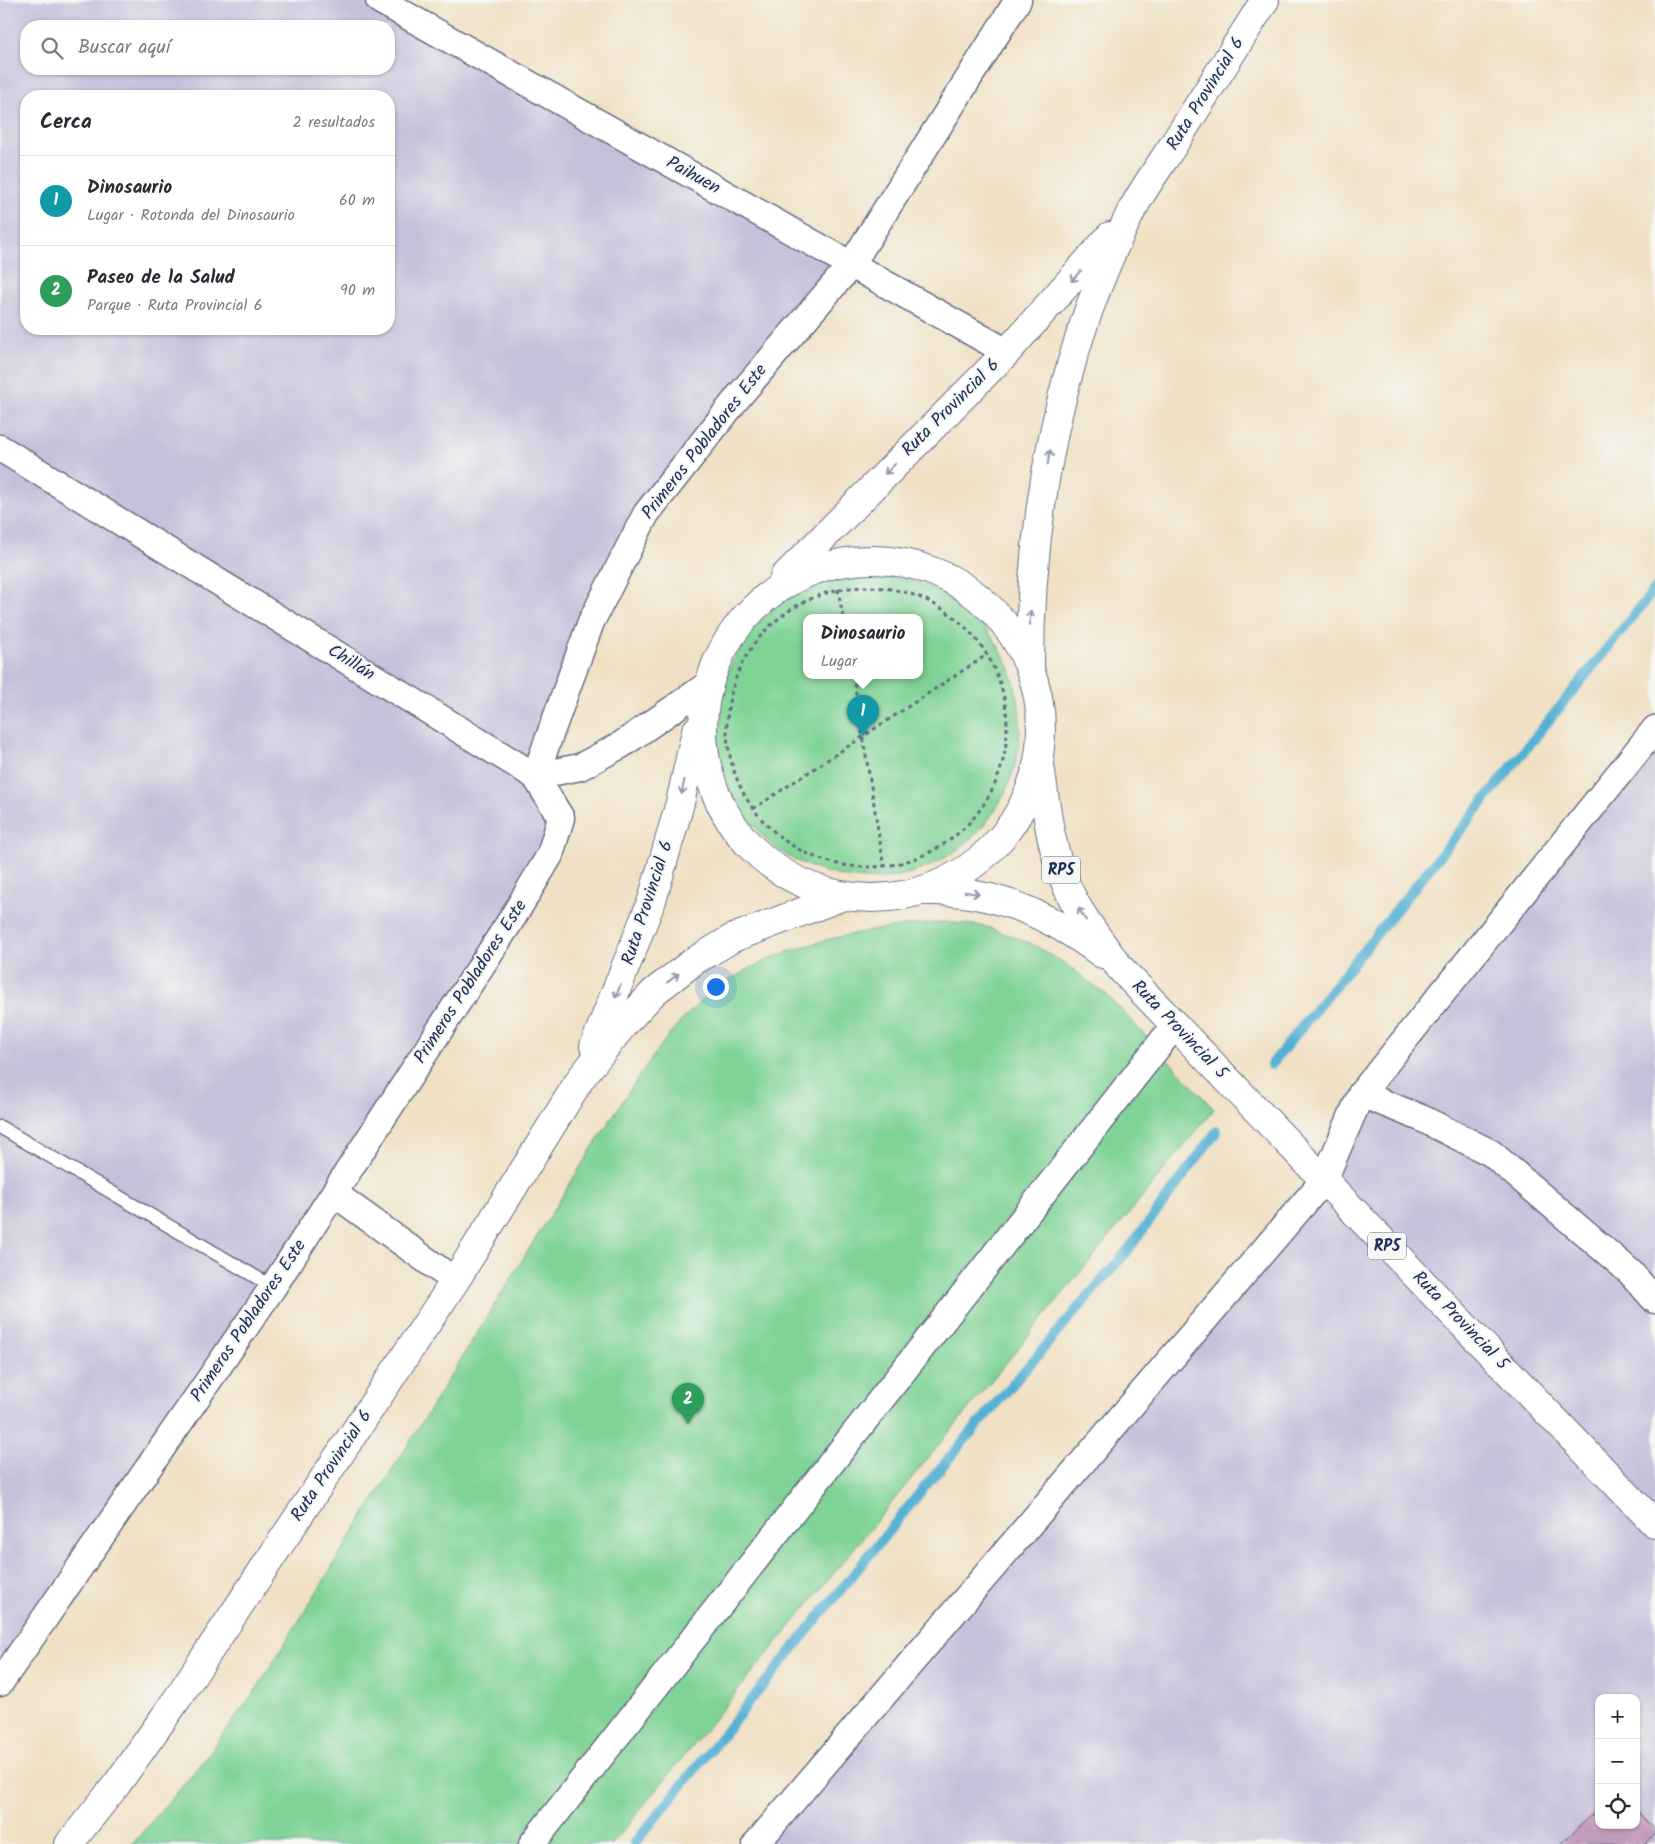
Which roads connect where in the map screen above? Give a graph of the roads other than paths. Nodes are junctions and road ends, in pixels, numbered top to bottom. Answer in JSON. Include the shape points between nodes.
{"nodes":[{"id":1,"x":379,"y":0,"type":"edge"},
{"id":2,"x":1018,"y":0,"type":"edge"},
{"id":3,"x":1265,"y":0,"type":"edge"},
{"id":4,"x":1131,"y":212,"type":"junction"},
{"id":5,"x":851,"y":265,"type":"junction"},
{"id":6,"x":1007,"y":352,"type":"junction"},
{"id":7,"x":0,"y":448,"type":"edge"},
{"id":8,"x":764,"y":596,"type":"junction"},
{"id":9,"x":1030,"y":666,"type":"junction"},
{"id":10,"x":706,"y":686,"type":"junction"},
{"id":11,"x":698,"y":722,"type":"junction"},
{"id":12,"x":1655,"y":729,"type":"edge"},
{"id":13,"x":1039,"y":757,"type":"junction"},
{"id":14,"x":535,"y":776,"type":"junction"},
{"id":15,"x":924,"y":891,"type":"junction"},
{"id":16,"x":841,"y":897,"type":"junction"},
{"id":17,"x":1120,"y":968,"type":"junction"},
{"id":18,"x":1175,"y":1025,"type":"junction"},
{"id":19,"x":581,"y":1078,"type":"junction"},
{"id":20,"x":1361,"y":1094,"type":"junction"},
{"id":21,"x":0,"y":1127,"type":"edge"},
{"id":22,"x":1324,"y":1180,"type":"junction"},
{"id":23,"x":334,"y":1194,"type":"junction"},
{"id":24,"x":455,"y":1281,"type":"junction"},
{"id":25,"x":273,"y":1287,"type":"junction"},
{"id":26,"x":1655,"y":1300,"type":"edge"},
{"id":27,"x":1655,"y":1524,"type":"edge"},
{"id":28,"x":0,"y":1683,"type":"edge"},
{"id":29,"x":69,"y":1844,"type":"edge"},
{"id":30,"x":532,"y":1844,"type":"edge"},
{"id":31,"x":756,"y":1844,"type":"edge"}],
"edges":[{"from":1,"to":5,"type":"street","name":"Paihuen"},
{"from":2,"to":5,"type":"street"},
{"from":3,"to":4,"type":"main road","name":"Ruta Provincial 6"},
{"from":4,"to":6,"type":"main road","name":"Ruta Provincial 6","one_way":true},
{"from":9,"to":4,"type":"main road","name":"Ruta Provincial 6","one_way":true,"via":[[1033,563],[1053,441],[1076,347],[1092,300]]},
{"from":5,"to":6,"type":"street","name":"Paihuen"},
{"from":5,"to":14,"type":"street","name":"Primeros Pobladores Este","via":[[739,396],[646,514],[591,622]]},
{"from":6,"to":8,"type":"main road","name":"Ruta Provincial 6","one_way":true},
{"from":7,"to":14,"type":"street","name":"Chillán"},
{"from":8,"to":9,"type":"main road","via":[[804,573],[848,560],[893,560],[937,571],[976,594],[1002,620]]},
{"from":8,"to":10,"type":"main road","name":"Ruta Provincial 6","via":[[728,638]]},
{"from":9,"to":13,"type":"main road","via":[[1041,711]]},
{"from":10,"to":11,"type":"main road","name":"Ruta Provincial 6"},
{"from":10,"to":14,"type":"street","via":[[621,745],[580,767]]},
{"from":11,"to":16,"type":"main road","via":[[716,798],[746,844],[789,878]]},
{"from":11,"to":19,"type":"main road","name":"Ruta Provincial 6","one_way":true,"via":[[680,803],[652,900]]},
{"from":12,"to":20,"type":"street"},
{"from":13,"to":15,"type":"main road","via":[[1026,801],[1000,840],[966,871]]},
{"from":17,"to":13,"type":"main road","name":"Ruta Provincial 5","number":"RP5","one_way":true,"via":[[1074,901],[1062,874],[1048,818]]},
{"from":14,"to":23,"type":"street","name":"Primeros Pobladores Este","via":[[561,818],[550,855]]},
{"from":15,"to":16,"type":"main road","via":[[883,899]]},
{"from":15,"to":17,"type":"main road","name":"Ruta Provincial 5","number":"RP5","one_way":true,"via":[[973,893],[1026,908],[1057,924]]},
{"from":19,"to":16,"type":"main road","name":"Ruta Provincial 6","one_way":true,"via":[[654,992],[693,962],[733,938]]},
{"from":17,"to":18,"type":"main road","name":"Ruta Provincial 5","number":"RP5"},
{"from":18,"to":22,"type":"main road","name":"Ruta Provincial 5","number":"RP5"},
{"from":18,"to":30,"type":"street"},
{"from":19,"to":24,"type":"main road","name":"Ruta Provincial 6"},
{"from":20,"to":22,"type":"street"},
{"from":20,"to":26,"type":"street","via":[[1421,1118],[1491,1153],[1630,1272]]},
{"from":21,"to":25,"type":"lane"},
{"from":22,"to":27,"type":"main road","name":"Ruta Provincial 5","number":"RP5"},
{"from":22,"to":31,"type":"street"},
{"from":23,"to":24,"type":"street"},
{"from":23,"to":25,"type":"street","name":"Primeros Pobladores Este"},
{"from":24,"to":29,"type":"main road","name":"Ruta Provincial 6","via":[[175,1702],[117,1784]]},
{"from":25,"to":28,"type":"street","name":"Primeros Pobladores Este"}]}
